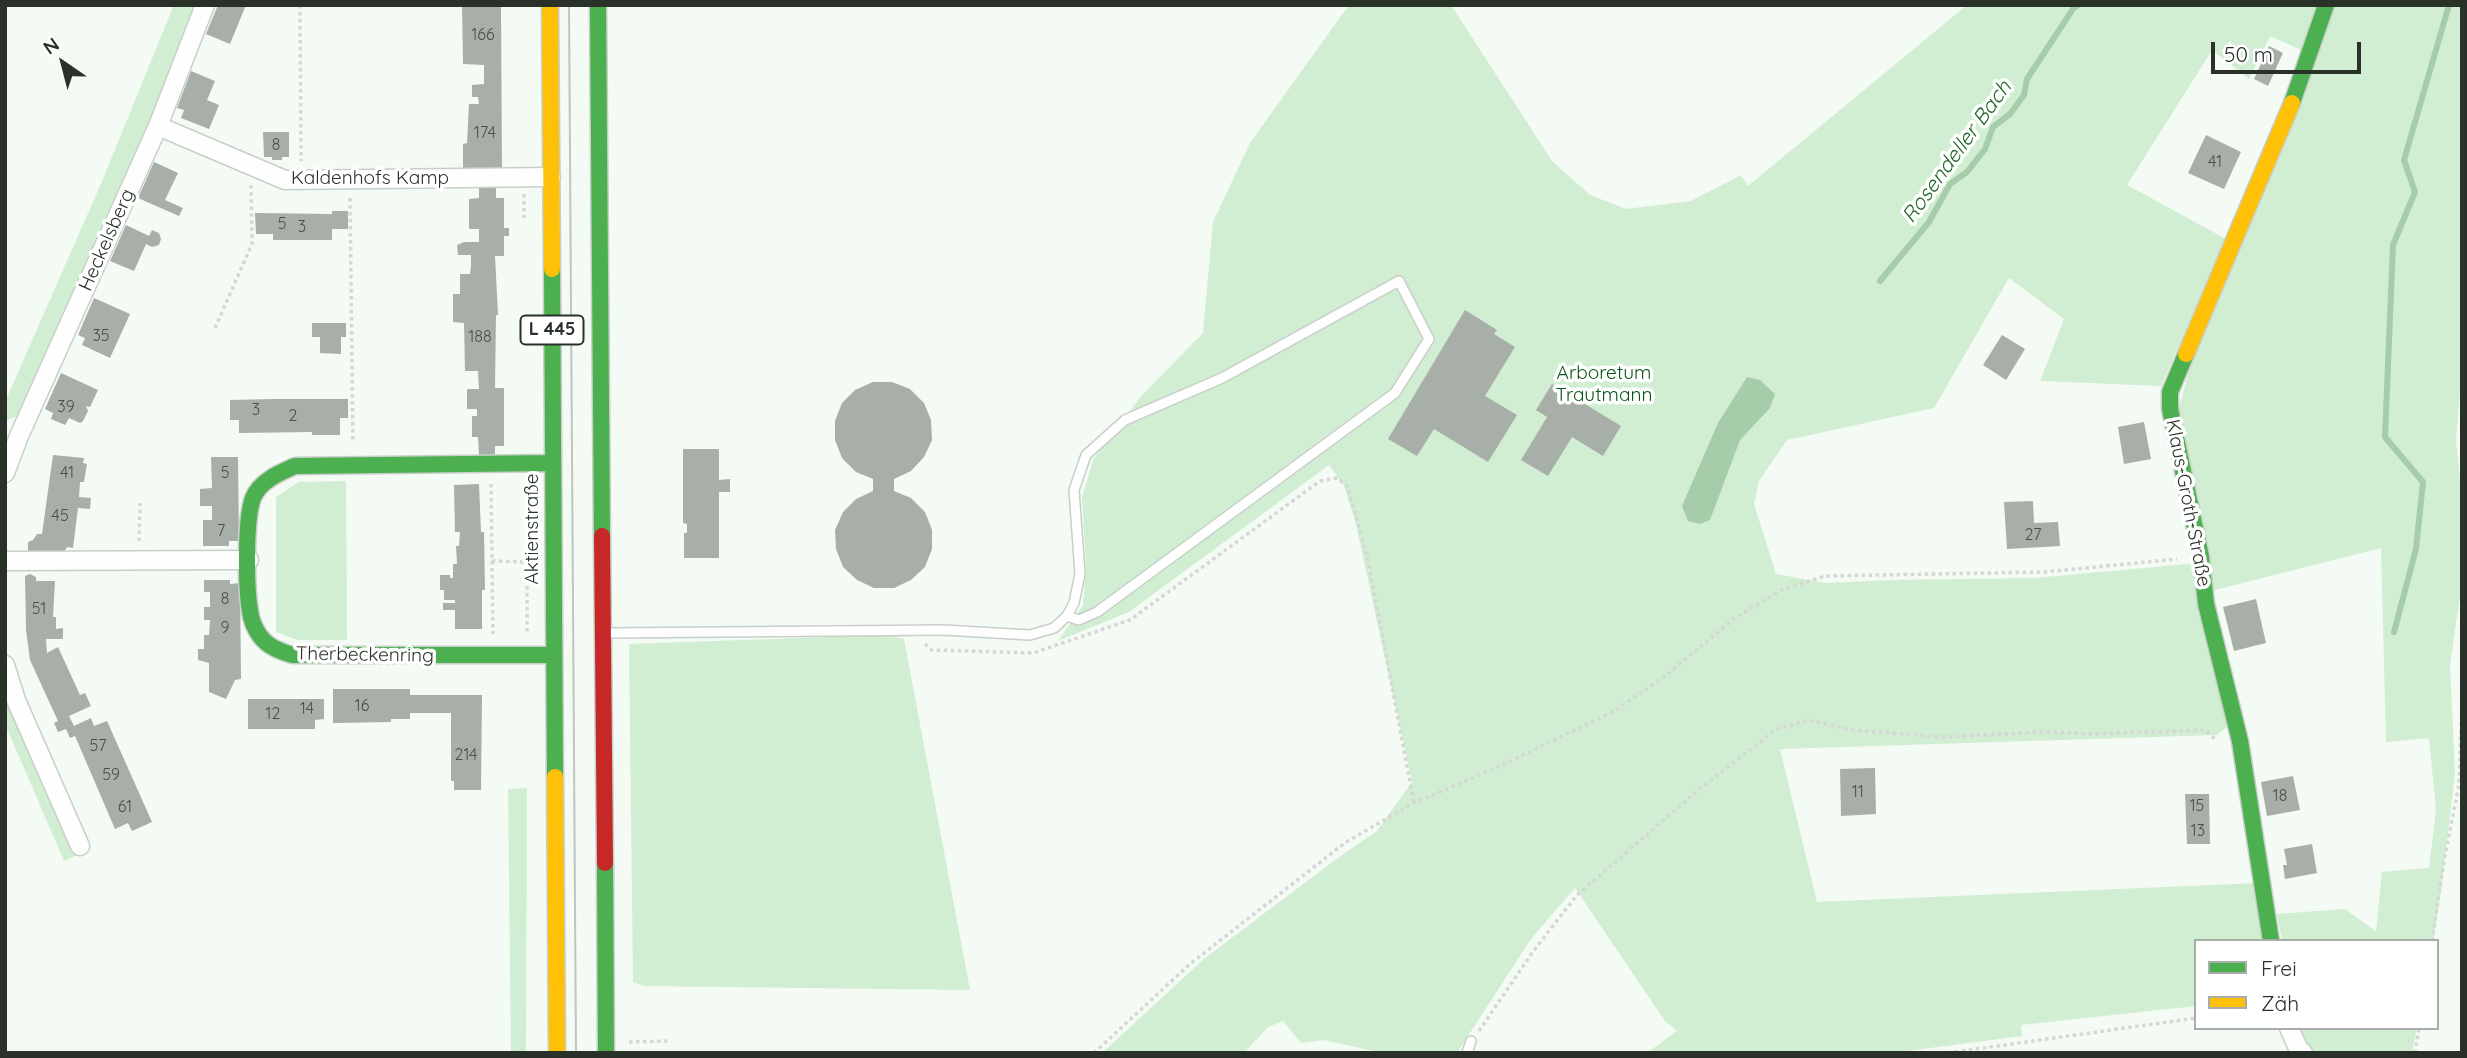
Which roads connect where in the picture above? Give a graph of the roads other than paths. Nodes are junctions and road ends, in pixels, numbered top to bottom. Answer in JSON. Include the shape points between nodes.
{"nodes":[{"id":1,"x":205,"y":5,"type":"edge"},
{"id":2,"x":550,"y":5,"type":"edge"},
{"id":3,"x":598,"y":5,"type":"edge"},
{"id":4,"x":2326,"y":5,"type":"edge"},
{"id":5,"x":158,"y":126,"type":"junction"},
{"id":6,"x":551,"y":177,"type":"junction"},
{"id":7,"x":552,"y":463,"type":"junction"},
{"id":8,"x":5,"y":473,"type":"edge"},
{"id":9,"x":249,"y":560,"type":"junction"},
{"id":10,"x":5,"y":561,"type":"edge"},
{"id":11,"x":1067,"y":617,"type":"junction"},
{"id":12,"x":603,"y":633,"type":"junction"},
{"id":13,"x":553,"y":655,"type":"junction"},
{"id":14,"x":5,"y":665,"type":"edge"},
{"id":15,"x":80,"y":846,"type":"dead end"},
{"id":16,"x":2271,"y":939,"type":"edge"},
{"id":17,"x":2290,"y":1030,"type":"edge"},
{"id":18,"x":1471,"y":1041,"type":"road end"},
{"id":19,"x":606,"y":1047,"type":"edge"},
{"id":20,"x":557,"y":1053,"type":"edge"},
{"id":21,"x":1467,"y":1053,"type":"edge"},
{"id":22,"x":2303,"y":1053,"type":"edge"}],
"edges":[{"from":1,"to":5,"type":"street","name":"Heckelsberg"},
{"from":2,"to":6,"type":"main road","name":"Aktienstraße","number":"L 445"},
{"from":3,"to":12,"type":"main road","number":"L 445"},
{"from":4,"to":16,"type":"main road","name":"Klaus-Groth-Straße","via":[[2289,111],[2170,392],[2206,604],[2240,741]]},
{"from":5,"to":6,"type":"street","name":"Kaldenhofs Kamp","via":[[285,180]]},
{"from":5,"to":8,"type":"street","name":"Heckelsberg"},
{"from":6,"to":7,"type":"main road","name":"Aktienstraße","number":"L 445"},
{"from":7,"to":9,"type":"main road","name":"Therbeckenring","via":[[295,466],[278,472],[253,499]]},
{"from":7,"to":13,"type":"main road","name":"Aktienstraße","number":"L 445"},
{"from":9,"to":10,"type":"street"},
{"from":9,"to":13,"type":"main road","name":"Therbeckenring","via":[[250,612],[259,634],[273,649],[292,655]]},
{"from":11,"to":11,"type":"lane","via":[[1080,574],[1074,490],[1086,455],[1125,420],[1222,378],[1399,281],[1429,339],[1395,393],[1097,612],[1079,620]]},
{"from":11,"to":12,"type":"lane","via":[[1054,628],[1030,635],[907,630]]},
{"from":12,"to":19,"type":"main road","number":"L 445"},
{"from":13,"to":20,"type":"main road","name":"Aktienstraße","number":"L 445"},
{"from":14,"to":15,"type":"street"},
{"from":17,"to":22,"type":"street"},
{"from":18,"to":21,"type":"lane"}]}
